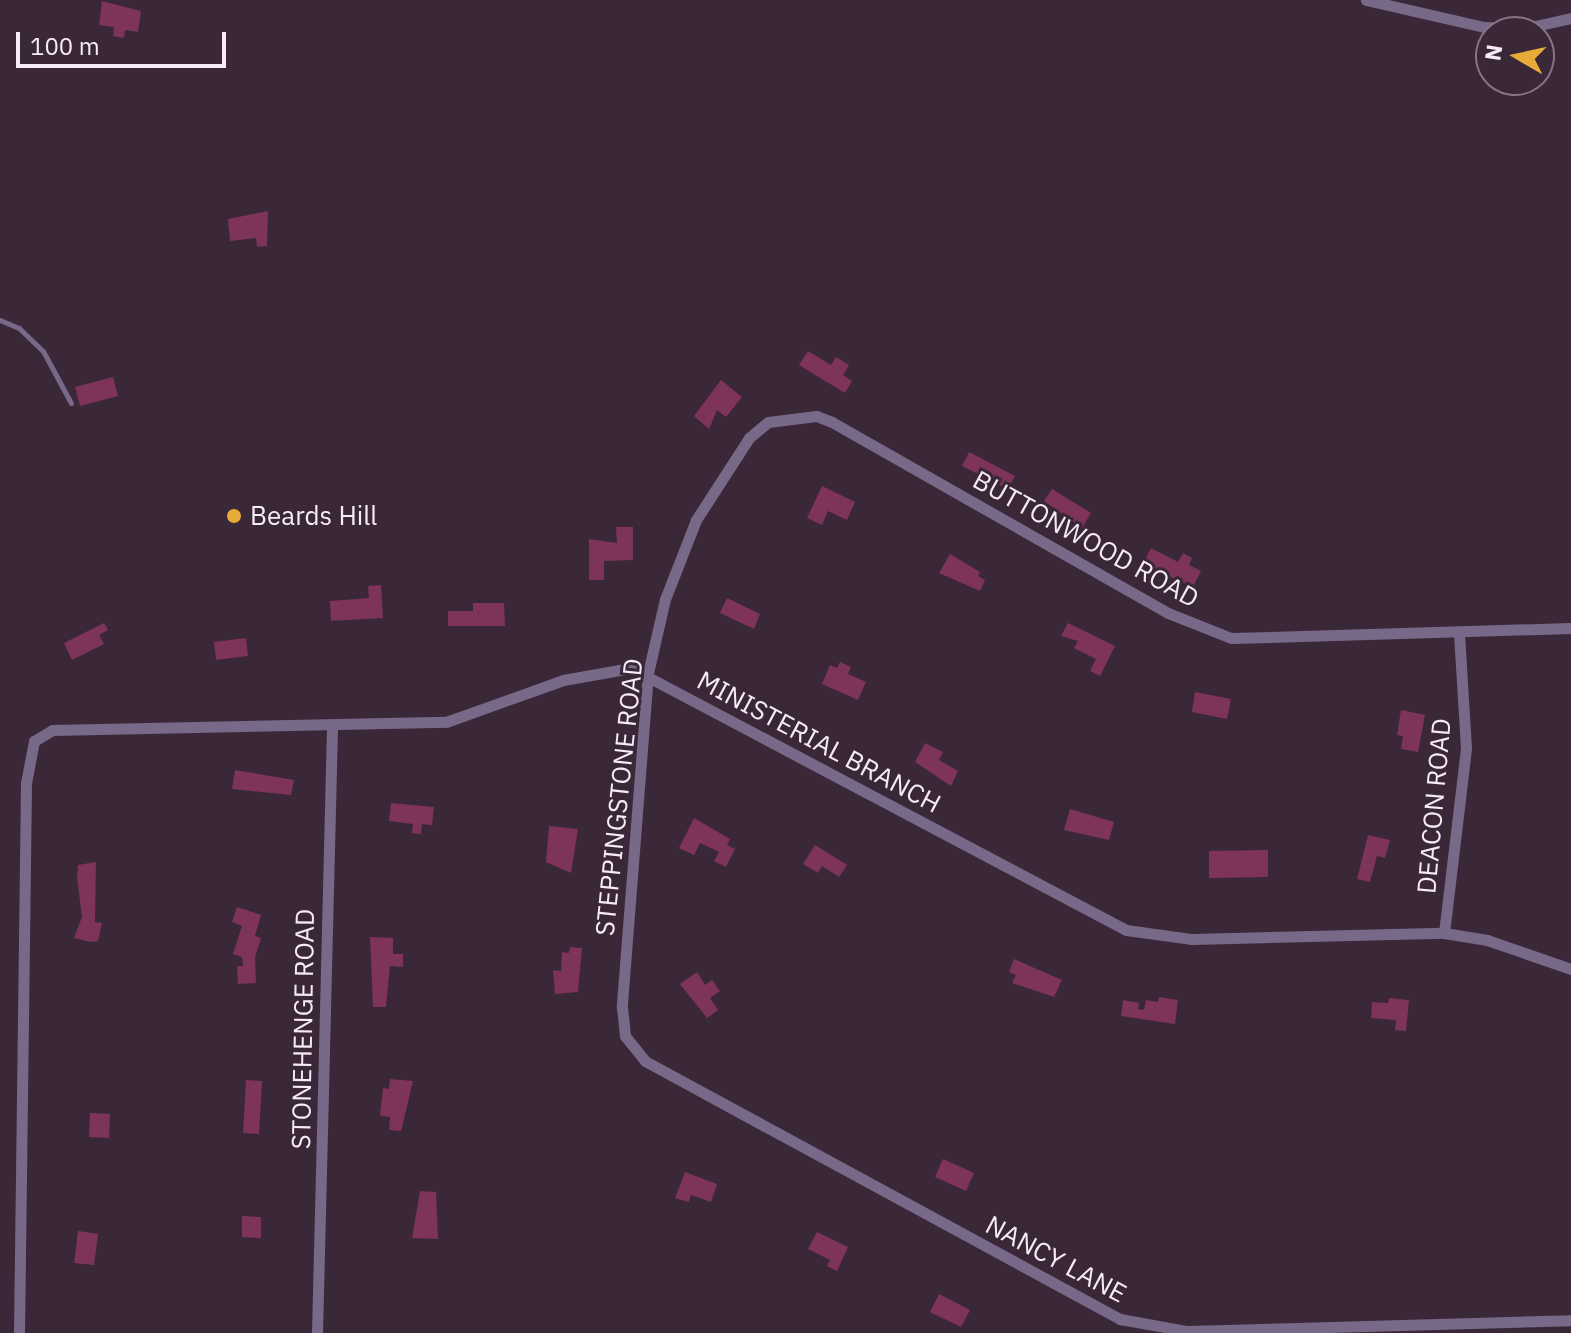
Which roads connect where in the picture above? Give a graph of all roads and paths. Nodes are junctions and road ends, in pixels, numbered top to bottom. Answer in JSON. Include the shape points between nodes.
{"nodes":[{"id":1,"x":1366,"y":0,"type":"edge"},
{"id":2,"x":1571,"y":18,"type":"edge"},
{"id":3,"x":0,"y":320,"type":"edge"},
{"id":4,"x":71,"y":403,"type":"dead end"},
{"id":5,"x":788,"y":419,"type":"joint"},
{"id":6,"x":1571,"y":628,"type":"edge"},
{"id":7,"x":1459,"y":634,"type":"junction"},
{"id":8,"x":648,"y":673,"type":"junction"},
{"id":9,"x":332,"y":726,"type":"junction"},
{"id":10,"x":1444,"y":933,"type":"junction"},
{"id":11,"x":1571,"y":969,"type":"edge"},
{"id":12,"x":625,"y":1036,"type":"joint"},
{"id":13,"x":1571,"y":1320,"type":"edge"},
{"id":14,"x":19,"y":1333,"type":"edge"},
{"id":15,"x":317,"y":1333,"type":"edge"}],
"edges":[{"from":1,"to":2,"type":"street","via":[[1484,27],[1526,28]]},
{"from":3,"to":4,"type":"lane","via":[[19,328],[43,351]]},
{"from":5,"to":7,"type":"street","name":"BUTTONWOOD ROAD","via":[[816,416],[832,422],[1168,613],[1231,638]]},
{"from":5,"to":8,"type":"street","name":"STEPPINGSTONE ROAD","via":[[755,430],[688,536],[669,582]]},
{"from":6,"to":7,"type":"street","name":"BUTTONWOOD ROAD"},
{"from":7,"to":10,"type":"street","name":"DEACON ROAD","via":[[1466,748]]},
{"from":8,"to":9,"type":"street","name":"MINISTERIAL BRANCH","via":[[631,668],[595,671],[446,722]]},
{"from":8,"to":10,"type":"street","name":"MINISTERIAL BRANCH","via":[[1126,930],[1192,939]]},
{"from":8,"to":12,"type":"street","name":"STEPPINGSTONE ROAD","via":[[627,939]]},
{"from":9,"to":14,"type":"street","name":"MINISTERIAL BRANCH","via":[[61,729],[42,733],[34,741],[26,783]]},
{"from":9,"to":15,"type":"street","name":"STONEHENGE ROAD"},
{"from":10,"to":11,"type":"street","name":"MINISTERIAL BRANCH","via":[[1487,940]]},
{"from":12,"to":13,"type":"street","name":"NANCY LANE","via":[[657,1068],[1104,1312],[1136,1324],[1187,1331]]}]}
